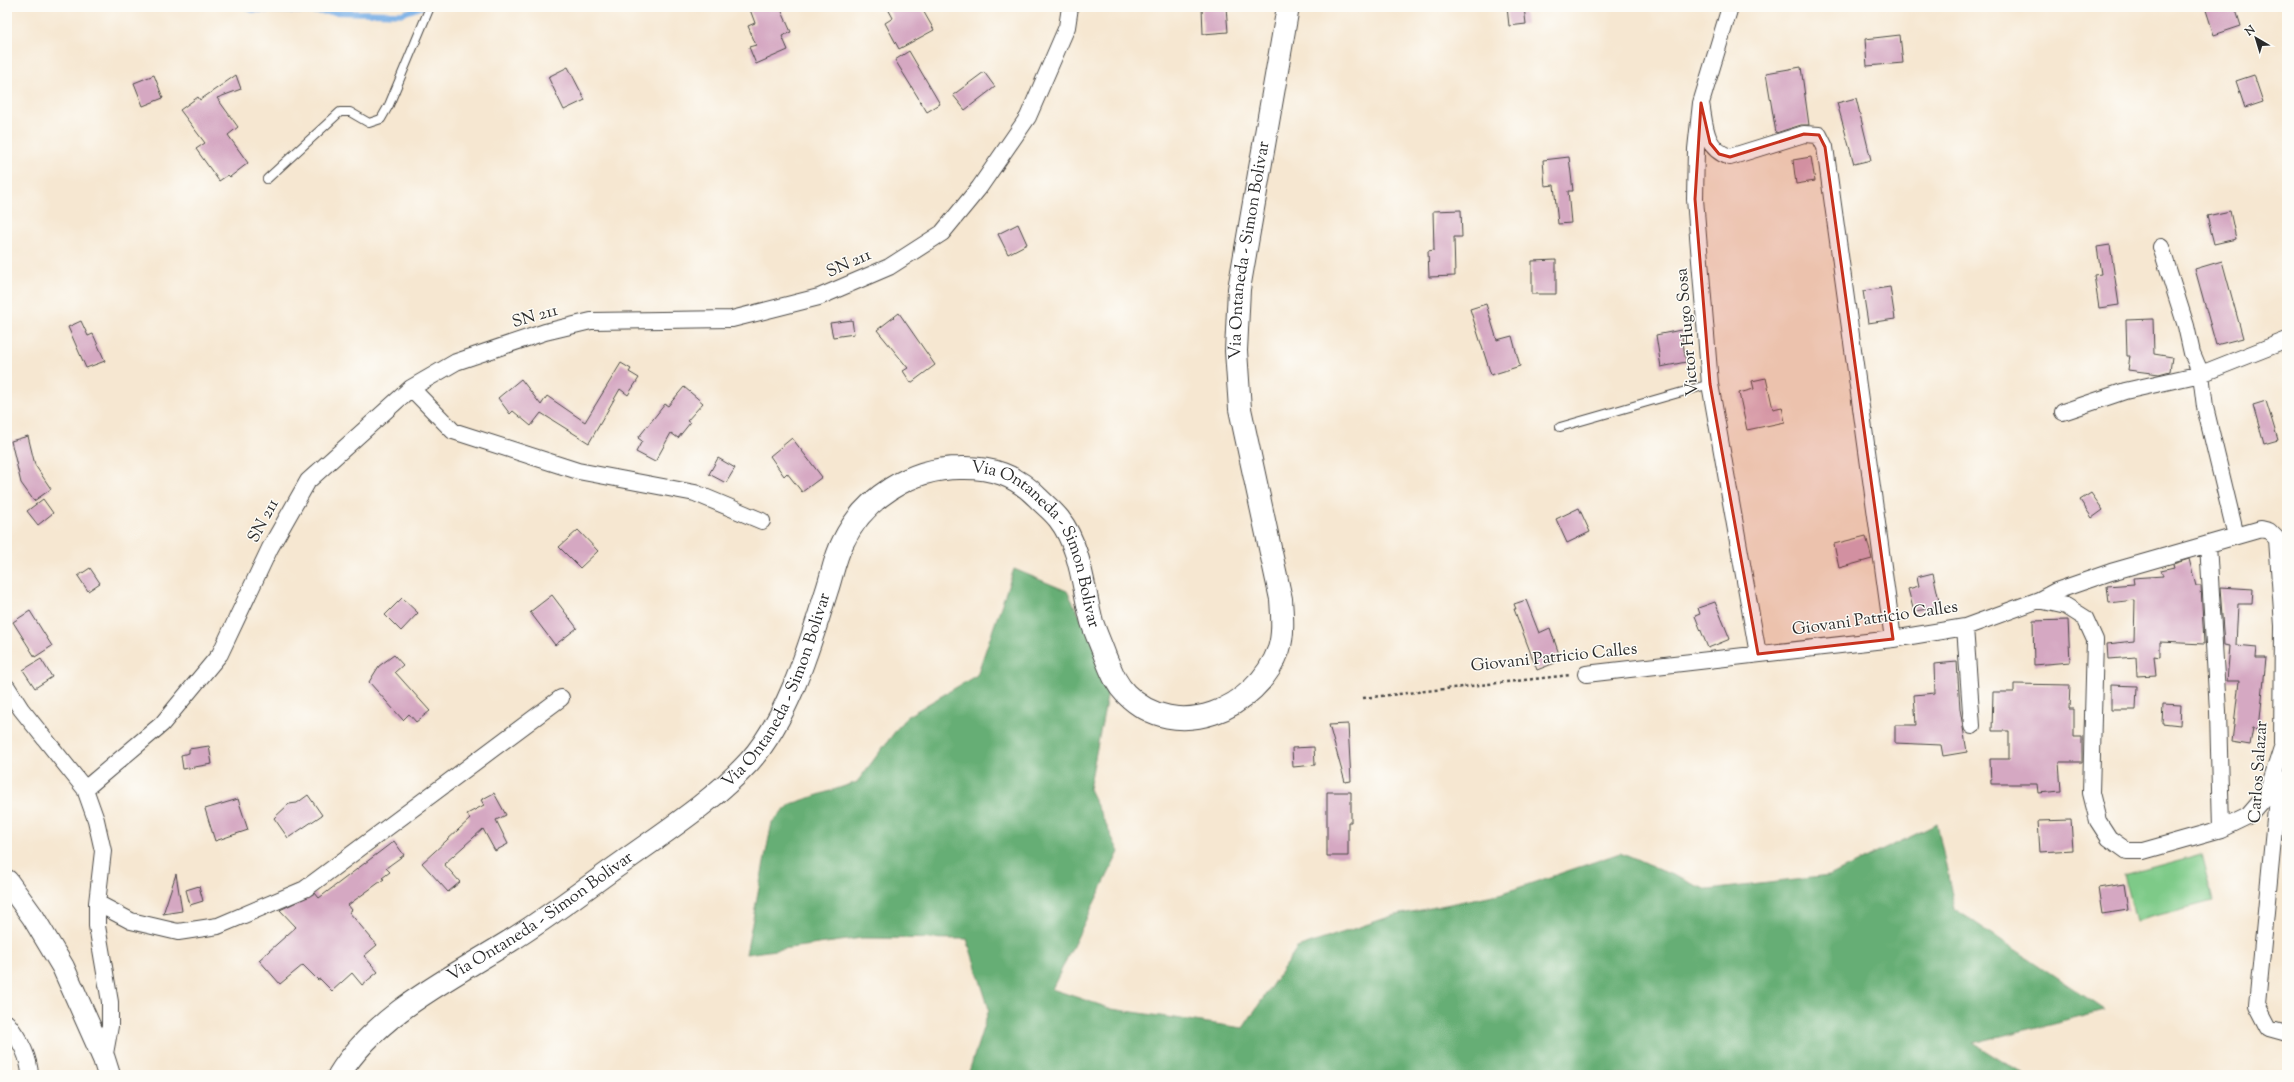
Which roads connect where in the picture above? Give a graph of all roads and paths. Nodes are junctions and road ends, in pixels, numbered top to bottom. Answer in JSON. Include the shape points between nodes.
{"nodes":[{"id":1,"x":1070,"y":7,"type":"edge"},
{"id":2,"x":1288,"y":7,"type":"edge"},
{"id":3,"x":1730,"y":7,"type":"edge"},
{"id":4,"x":430,"y":8,"type":"edge"},
{"id":5,"x":1701,"y":103,"type":"junction"},
{"id":6,"x":267,"y":179,"type":"dead end"},
{"id":7,"x":2161,"y":247,"type":"dead end"},
{"id":8,"x":2287,"y":340,"type":"edge"},
{"id":9,"x":2201,"y":374,"type":"junction"},
{"id":10,"x":1710,"y":384,"type":"junction"},
{"id":11,"x":411,"y":388,"type":"junction"},
{"id":12,"x":2063,"y":412,"type":"dead end"},
{"id":13,"x":1560,"y":427,"type":"dead end"},
{"id":14,"x":762,"y":521,"type":"dead end"},
{"id":15,"x":2269,"y":531,"type":"joint"},
{"id":16,"x":2236,"y":536,"type":"junction"},
{"id":17,"x":2208,"y":544,"type":"junction"},
{"id":18,"x":2039,"y":600,"type":"junction"},
{"id":19,"x":1965,"y":627,"type":"junction"},
{"id":20,"x":1893,"y":639,"type":"junction"},
{"id":21,"x":1758,"y":654,"type":"junction"},
{"id":22,"x":1586,"y":674,"type":"joint"},
{"id":23,"x":7,"y":687,"type":"edge"},
{"id":24,"x":561,"y":698,"type":"dead end"},
{"id":25,"x":1363,"y":698,"type":"dead end"},
{"id":26,"x":1972,"y":726,"type":"dead end"},
{"id":27,"x":2285,"y":738,"type":"edge"},
{"id":28,"x":85,"y":789,"type":"junction"},
{"id":29,"x":2221,"y":829,"type":"junction"},
{"id":30,"x":7,"y":881,"type":"edge"},
{"id":31,"x":97,"y":903,"type":"junction"},
{"id":32,"x":7,"y":1023,"type":"edge"},
{"id":33,"x":2287,"y":1033,"type":"edge"},
{"id":34,"x":106,"y":1067,"type":"edge"},
{"id":35,"x":30,"y":1075,"type":"edge"},
{"id":36,"x":339,"y":1075,"type":"edge"}],
"edges":[{"from":1,"to":11,"type":"street","name":"SN 211","via":[[1067,27],[1028,117],[979,188],[942,233],[889,267],[819,297],[732,319],[591,321],[545,332],[456,362]]},
{"from":2,"to":36,"type":"street","name":"Via Ontaneda - Simon Bolivar","via":[[1239,289],[1236,351],[1240,409],[1281,599],[1283,622],[1280,646],[1272,665],[1260,682],[1247,696],[1234,704],[1199,717],[1183,720],[1162,716],[1143,708],[1126,694],[1112,677],[1093,626],[1073,547],[1059,520],[1034,493],[1009,475],[992,470],[958,467],[924,472],[899,482],[866,509],[843,542],[806,656],[766,739],[749,761],[717,792],[675,825],[521,934],[387,1021],[356,1050]]},
{"from":3,"to":5,"type":"street","name":"Victor Hugo Sosa"},
{"from":4,"to":6,"type":"lane","via":[[381,119],[369,124],[350,112],[340,112]]},
{"from":5,"to":10,"type":"street","name":"Victor Hugo Sosa","via":[[1696,149],[1695,199]]},
{"from":5,"to":20,"type":"street","via":[[1710,143],[1719,154],[1730,157],[1804,134],[1819,135],[1825,147]]},
{"from":7,"to":9,"type":"street","via":[[2192,353]]},
{"from":8,"to":9,"type":"street"},
{"from":9,"to":12,"type":"street","via":[[2125,391]]},
{"from":9,"to":16,"type":"street","via":[[2205,407]]},
{"from":10,"to":13,"type":"lane"},
{"from":10,"to":21,"type":"street","name":"Victor Hugo Sosa"},
{"from":11,"to":14,"type":"street","via":[[453,431],[578,471],[695,492]]},
{"from":11,"to":28,"type":"street","name":"SN 211","via":[[308,481],[270,548],[220,654],[162,724]]},
{"from":15,"to":16,"type":"street","name":"Giovani Patricio Calles","via":[[2261,529]]},
{"from":15,"to":27,"type":"street","name":"Carlos Salazar","via":[[2277,539],[2283,626]]},
{"from":16,"to":17,"type":"street","name":"Giovani Patricio Calles"},
{"from":17,"to":18,"type":"street","name":"Giovani Patricio Calles","via":[[2111,572],[2056,591]]},
{"from":17,"to":29,"type":"street","via":[[2218,711]]},
{"from":18,"to":19,"type":"street","name":"Giovani Patricio Calles"},
{"from":18,"to":29,"type":"street","via":[[2066,606],[2085,618],[2095,640],[2091,793],[2098,821],[2109,838],[2127,851],[2143,851]]},
{"from":19,"to":20,"type":"street","name":"Giovani Patricio Calles"},
{"from":19,"to":26,"type":"street"},
{"from":20,"to":21,"type":"street","name":"Giovani Patricio Calles"},
{"from":21,"to":22,"type":"street","name":"Giovani Patricio Calles"},
{"from":22,"to":25,"type":"path","name":"Giovani Patricio Calles"},
{"from":23,"to":28,"type":"street","via":[[21,709]]},
{"from":24,"to":31,"type":"street","via":[[305,889],[218,926],[178,932],[131,921]]},
{"from":27,"to":29,"type":"street","via":[[2267,794],[2248,816]]},
{"from":27,"to":33,"type":"street","name":"Carlos Salazar","via":[[2257,1005],[2269,1028]]},
{"from":28,"to":31,"type":"street","via":[[103,851]]},
{"from":30,"to":34,"type":"street","via":[[33,917],[63,967]]},
{"from":31,"to":34,"type":"street","via":[[97,926],[110,1002]]},
{"from":32,"to":35,"type":"street","via":[[19,1038],[30,1067]]}]}
